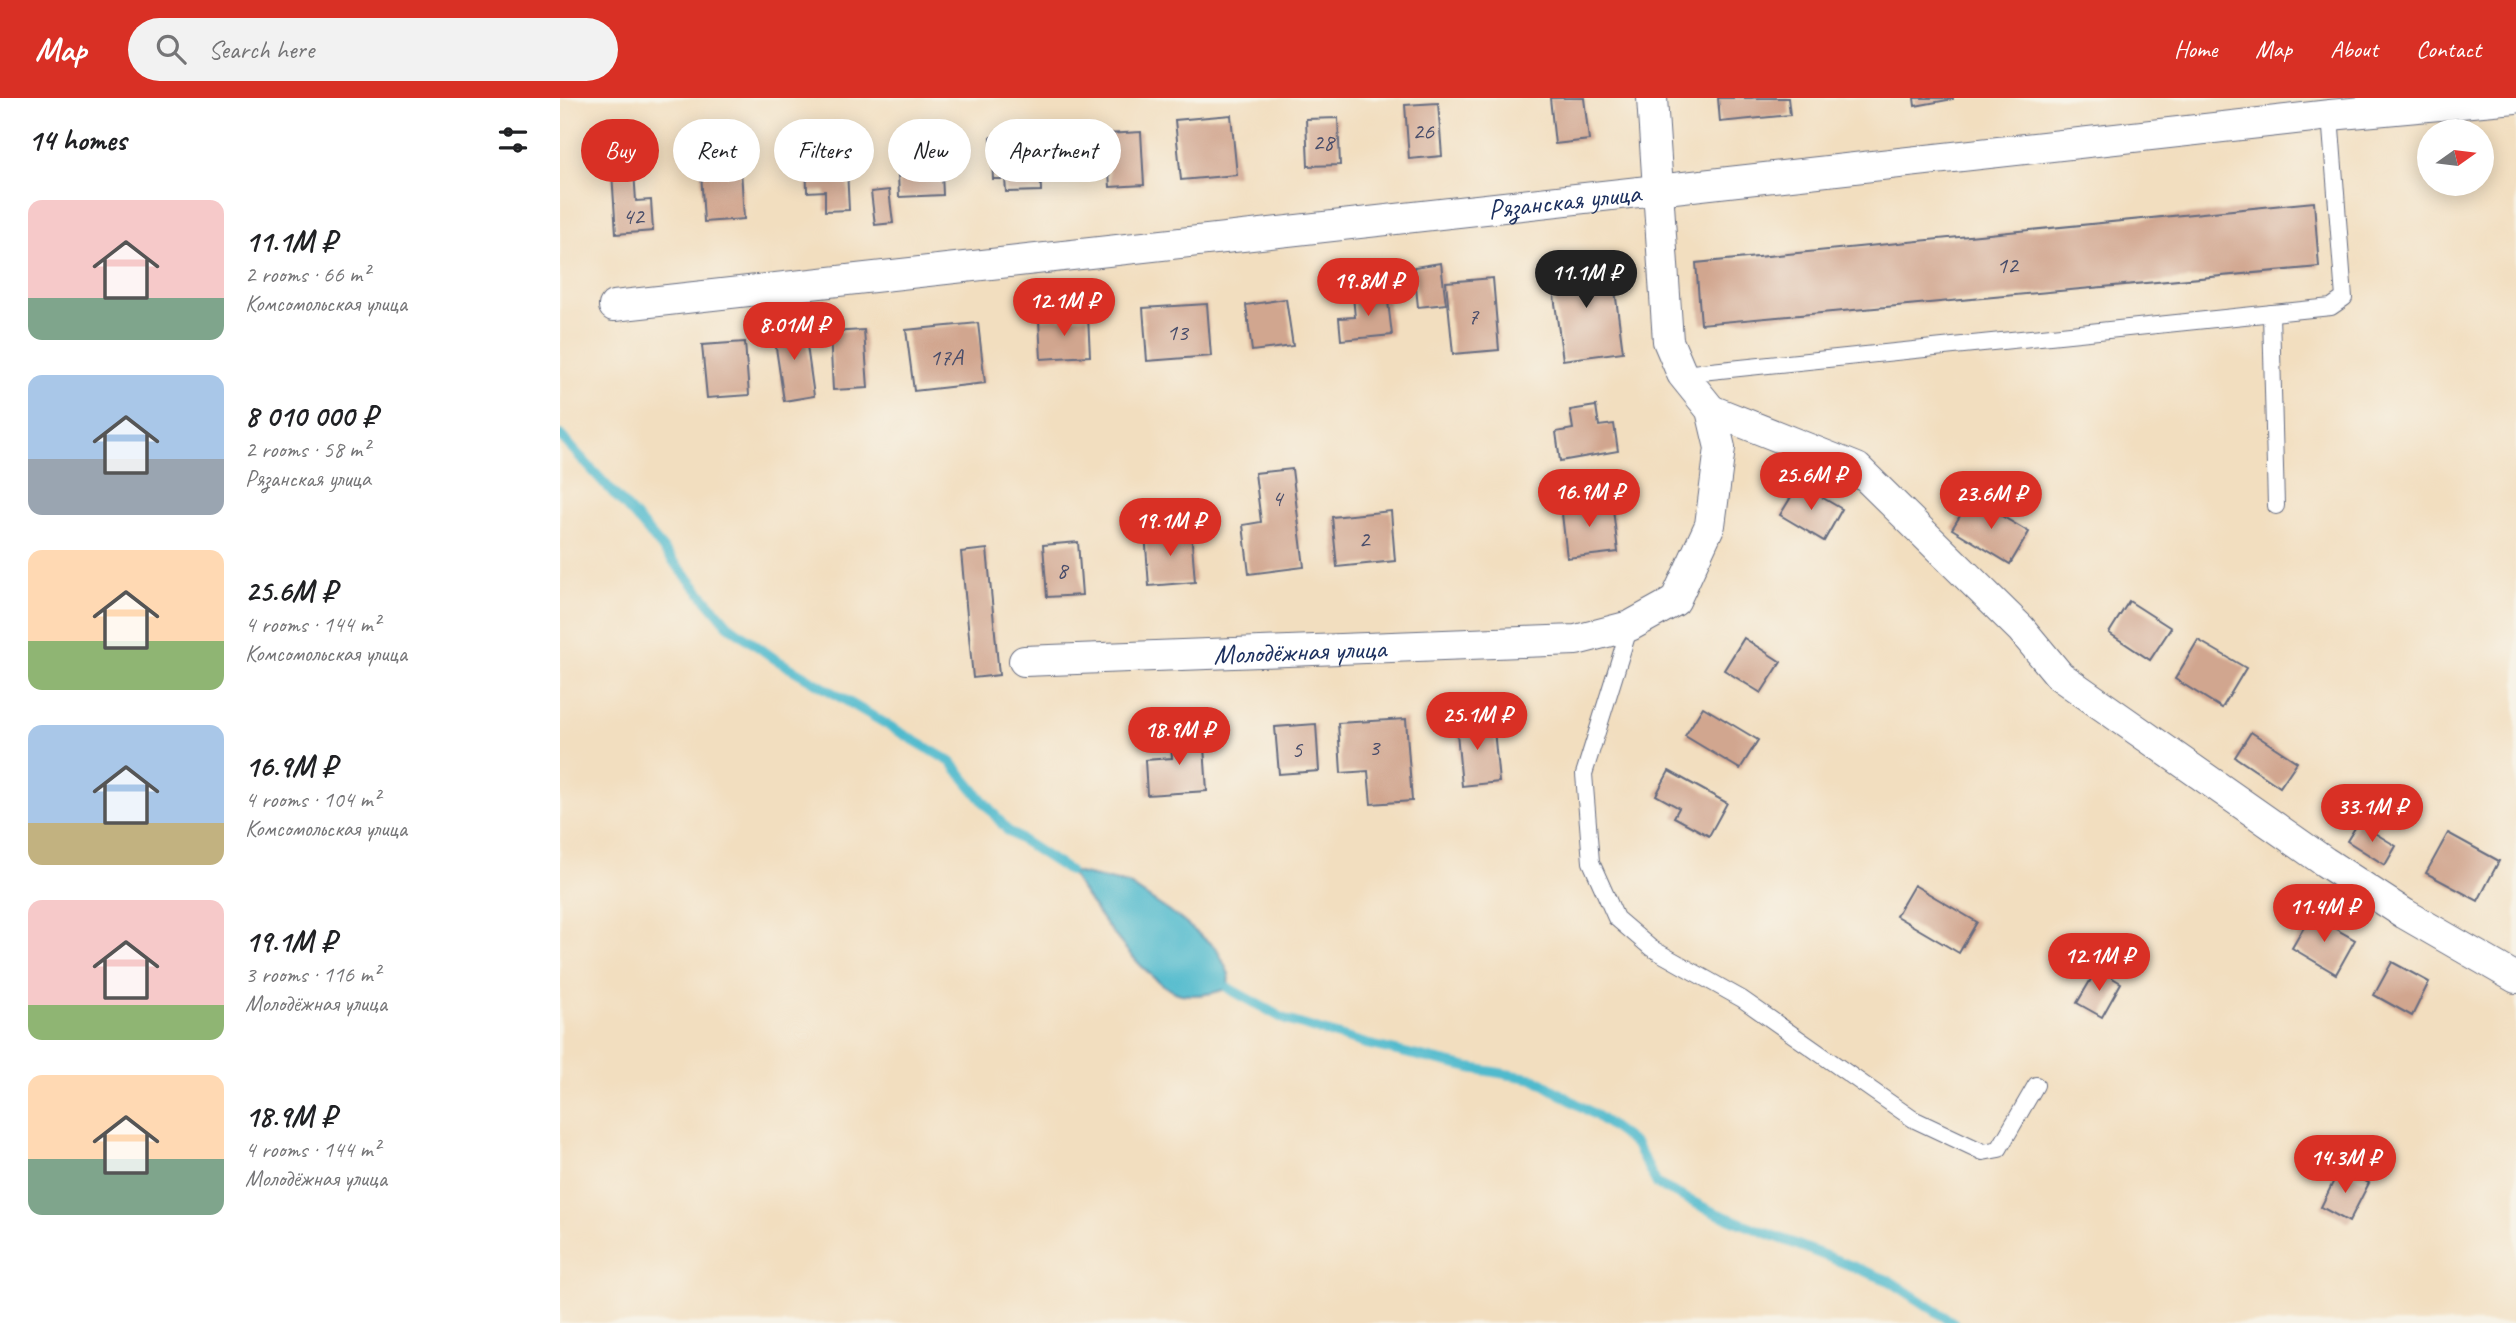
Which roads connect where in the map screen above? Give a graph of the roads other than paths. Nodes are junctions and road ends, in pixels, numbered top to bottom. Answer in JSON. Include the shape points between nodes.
{"nodes":[{"id":1,"x":1652,"y":98,"type":"edge"},
{"id":2,"x":2515,"y":98,"type":"edge"},
{"id":3,"x":2330,"y":115,"type":"junction"},
{"id":4,"x":1658,"y":190,"type":"junction"},
{"id":5,"x":614,"y":306,"type":"dead end"},
{"id":6,"x":2271,"y":313,"type":"junction"},
{"id":7,"x":1682,"y":374,"type":"junction"},
{"id":8,"x":1711,"y":410,"type":"junction"},
{"id":9,"x":2276,"y":506,"type":"dead end"},
{"id":10,"x":1630,"y":626,"type":"junction"},
{"id":11,"x":1024,"y":661,"type":"dead end"},
{"id":12,"x":2516,"y":978,"type":"edge"},
{"id":13,"x":2036,"y":1086,"type":"dead end"}],
"edges":[{"from":1,"to":4,"type":"street"},
{"from":2,"to":3,"type":"street","name":"Рязанская улица"},
{"from":3,"to":4,"type":"street","name":"Рязанская улица"},
{"from":3,"to":6,"type":"lane","via":[[2344,298],[2331,307]]},
{"from":4,"to":5,"type":"street","name":"Рязанская улица"},
{"from":4,"to":7,"type":"street","via":[[1668,341]]},
{"from":6,"to":7,"type":"lane"},
{"from":6,"to":9,"type":"lane"},
{"from":7,"to":8,"type":"street"},
{"from":8,"to":10,"type":"street","name":"Молодёжная улица","via":[[1720,448],[1710,525],[1675,601]]},
{"from":8,"to":12,"type":"street","via":[[1857,468],[2021,629],[2060,676],[2325,862]]},
{"from":10,"to":11,"type":"street","name":"Молодёжная улица","via":[[1576,640]]},
{"from":10,"to":13,"type":"lane","via":[[1584,774],[1591,862],[1616,918],[1651,948],[1742,999],[1913,1119],[1983,1153],[1999,1149]]}]}
